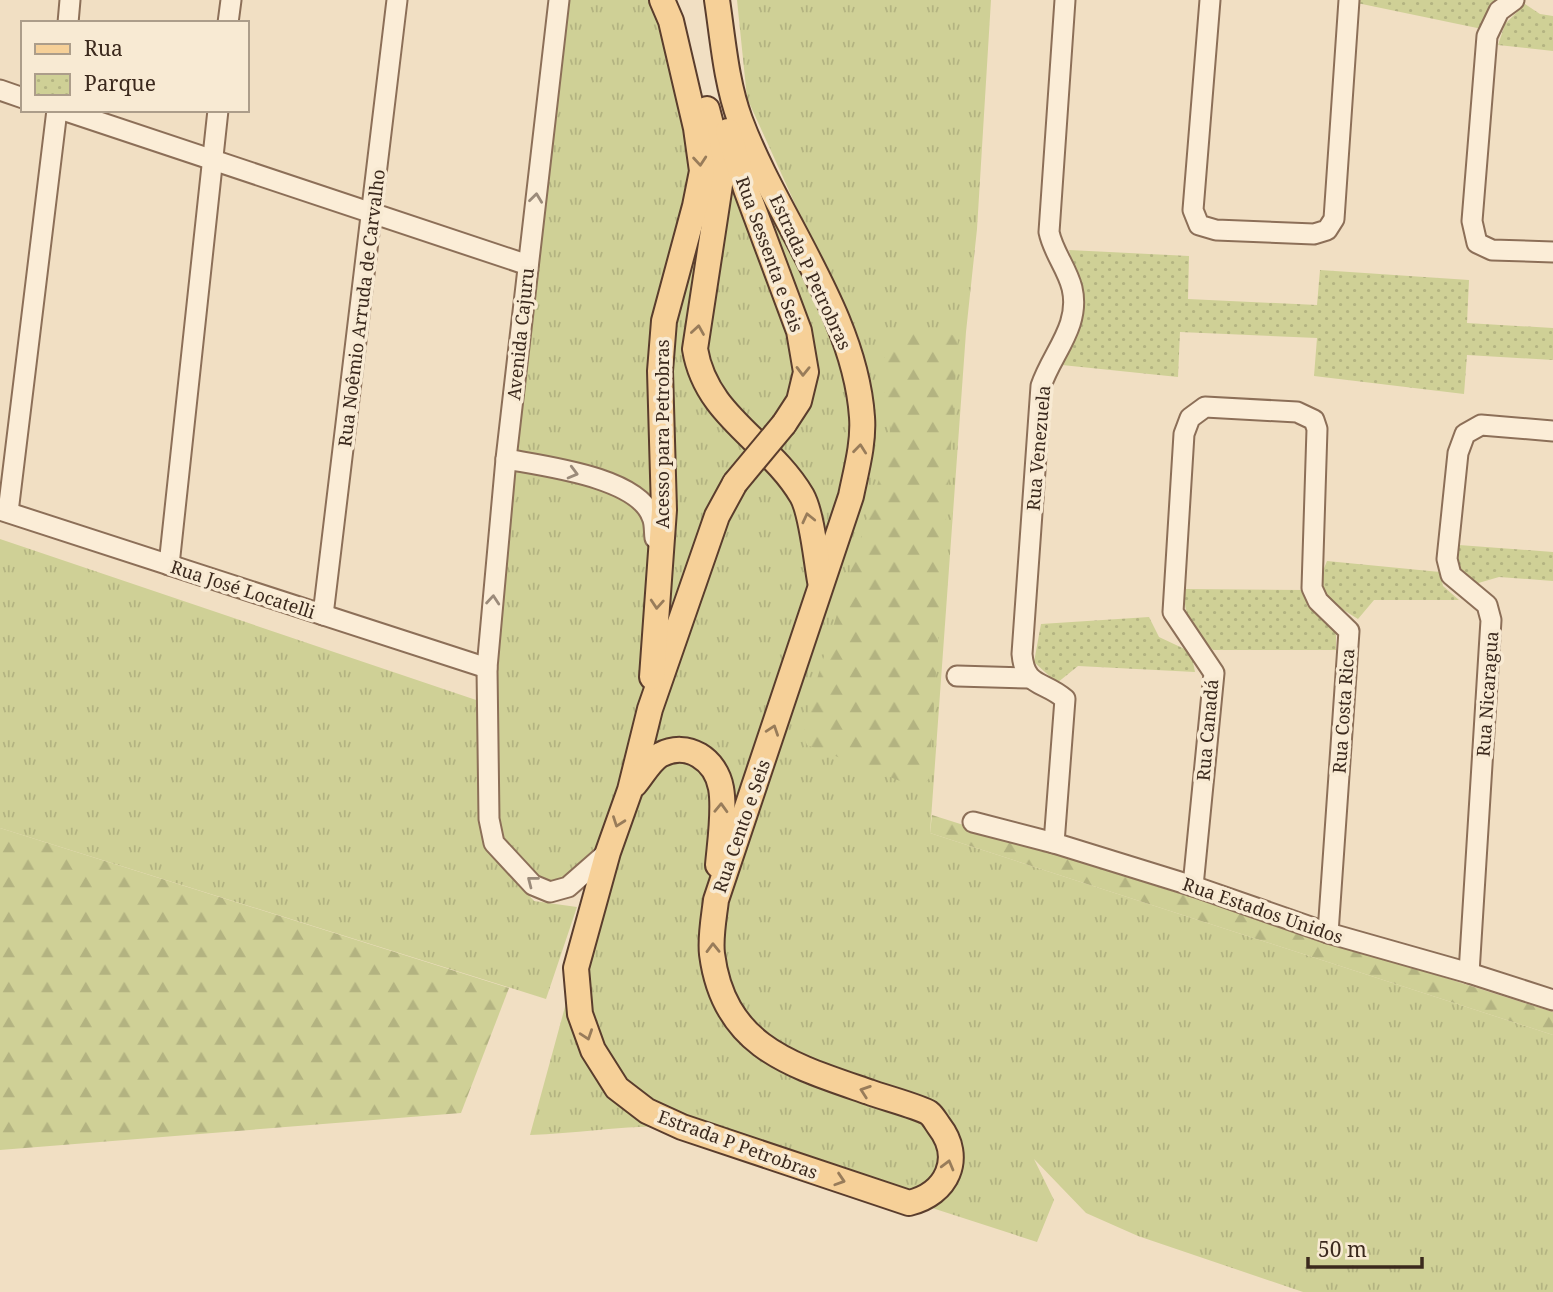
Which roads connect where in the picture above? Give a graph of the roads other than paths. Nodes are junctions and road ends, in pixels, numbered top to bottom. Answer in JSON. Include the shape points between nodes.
{"nodes":[{"id":1,"x":70,"y":0,"type":"edge"},
{"id":2,"x":231,"y":0,"type":"edge"},
{"id":3,"x":397,"y":0,"type":"edge"},
{"id":4,"x":559,"y":0,"type":"edge"},
{"id":5,"x":662,"y":0,"type":"edge"},
{"id":6,"x":680,"y":0,"type":"edge"},
{"id":7,"x":701,"y":0,"type":"edge"},
{"id":8,"x":718,"y":0,"type":"edge"},
{"id":9,"x":1065,"y":0,"type":"edge"},
{"id":10,"x":1210,"y":0,"type":"edge"},
{"id":11,"x":1349,"y":0,"type":"edge"},
{"id":12,"x":1514,"y":0,"type":"edge"},
{"id":13,"x":68,"y":21,"type":"edge"},
{"id":14,"x":228,"y":21,"type":"edge"},
{"id":15,"x":0,"y":90,"type":"edge"},
{"id":16,"x":21,"y":97,"type":"edge"},
{"id":17,"x":57,"y":112,"type":"edge"},
{"id":18,"x":69,"y":112,"type":"edge"},
{"id":19,"x":218,"y":112,"type":"edge"},
{"id":20,"x":213,"y":159,"type":"junction"},
{"id":21,"x":373,"y":212,"type":"junction"},
{"id":22,"x":1553,"y":252,"type":"edge"},
{"id":23,"x":527,"y":265,"type":"junction"},
{"id":24,"x":1314,"y":420,"type":"joint"},
{"id":25,"x":784,"y":424,"type":"joint"},
{"id":26,"x":1553,"y":431,"type":"edge"},
{"id":27,"x":506,"y":459,"type":"junction"},
{"id":28,"x":4,"y":511,"type":"edge"},
{"id":29,"x":169,"y":565,"type":"junction"},
{"id":30,"x":659,"y":572,"type":"junction"},
{"id":31,"x":821,"y":585,"type":"junction"},
{"id":32,"x":323,"y":615,"type":"junction"},
{"id":33,"x":487,"y":668,"type":"junction"},
{"id":34,"x":957,"y":676,"type":"dead end"},
{"id":35,"x":1029,"y":678,"type":"junction"},
{"id":36,"x":650,"y":709,"type":"junction"},
{"id":37,"x":630,"y":790,"type":"junction"},
{"id":38,"x":973,"y":822,"type":"dead end"},
{"id":39,"x":1055,"y":843,"type":"junction"},
{"id":40,"x":608,"y":852,"type":"junction"},
{"id":41,"x":1193,"y":886,"type":"junction"},
{"id":42,"x":716,"y":900,"type":"junction"},
{"id":43,"x":1328,"y":933,"type":"junction"},
{"id":44,"x":576,"y":968,"type":"joint"},
{"id":45,"x":1469,"y":973,"type":"junction"},
{"id":46,"x":1553,"y":1000,"type":"edge"},
{"id":47,"x":909,"y":1203,"type":"joint"}],
"edges":[{"from":1,"to":13,"type":"street"},
{"from":2,"to":14,"type":"street"},
{"from":3,"to":21,"type":"street","name":"Rua Noêmio Arruda de Carvalho"},
{"from":23,"to":4,"type":"street","name":"Avenida Cajuru","one_way":true},
{"from":5,"to":30,"type":"main road","name":"Acesso para Petrobras","one_way":true,"via":[[671,21],[702,171],[664,321]]},
{"from":31,"to":6,"type":"main road","one_way":true,"via":[[803,499],[784,470],[725,413],[698,367],[695,349],[721,162]]},
{"from":7,"to":25,"type":"main road","name":"Rua Sessenta e Seis","one_way":true,"via":[[717,94],[746,189],[799,331],[806,372],[799,401]]},
{"from":31,"to":8,"type":"main road","name":"Estrada P Petrobras","one_way":true,"via":[[859,457],[862,419],[856,371],[842,331],[740,120]]},
{"from":9,"to":35,"type":"street","name":"Rua Venezuela","via":[[1049,232],[1072,286],[1074,312],[1045,372],[1039,401],[1022,654]]},
{"from":10,"to":11,"type":"street","via":[[1192,210],[1199,225],[1216,230],[1314,234],[1327,230],[1334,219]]},
{"from":12,"to":22,"type":"street","via":[[1499,11],[1488,36],[1472,221],[1477,243],[1492,250]]},
{"from":15,"to":16,"type":"street"},
{"from":17,"to":28,"type":"street"},
{"from":18,"to":20,"type":"street"},
{"from":19,"to":20,"type":"street"},
{"from":20,"to":21,"type":"street"},
{"from":20,"to":29,"type":"street"},
{"from":21,"to":23,"type":"street"},
{"from":21,"to":32,"type":"street","name":"Rua Noêmio Arruda de Carvalho"},
{"from":23,"to":27,"type":"street","name":"Avenida Cajuru"},
{"from":24,"to":41,"type":"street","name":"Rua Canadá","via":[[1297,412],[1205,407],[1190,418],[1184,434],[1173,612],[1213,673]]},
{"from":24,"to":43,"type":"street","name":"Rua Costa Rica","via":[[1312,588],[1318,601],[1349,631]]},
{"from":25,"to":36,"type":"main road","name":"Acesso para Petrobras","bridge":true,"via":[[735,483],[718,516]]},
{"from":26,"to":45,"type":"street","name":"Rua Nicaragua","via":[[1480,425],[1465,435],[1458,453],[1447,559],[1451,575],[1487,604],[1492,621]]},
{"from":27,"to":30,"type":"street","one_way":true,"via":[[618,485],[631,493],[652,516]]},
{"from":33,"to":27,"type":"street","name":"Avenida Cajuru","one_way":true},
{"from":28,"to":29,"type":"street","name":"Rua José Locatelli"},
{"from":29,"to":32,"type":"street","name":"Rua José Locatelli"},
{"from":30,"to":36,"type":"main road","name":"Acesso para Petrobras","one_way":true},
{"from":42,"to":31,"type":"main road","name":"Rua Cento e Seis","one_way":true},
{"from":32,"to":33,"type":"street","name":"Rua José Locatelli"},
{"from":40,"to":33,"type":"street","name":"Avenida Cajuru","one_way":true,"via":[[568,887],[550,892],[533,885],[495,843],[489,819]]},
{"from":34,"to":35,"type":"street"},
{"from":35,"to":39,"type":"street","via":[[1065,699]]},
{"from":36,"to":37,"type":"main road","name":"Acesso para Petrobras"},
{"from":37,"to":40,"type":"main road","name":"Acesso para Petrobras","one_way":true},
{"from":42,"to":37,"type":"main road","one_way":true,"via":[[722,791],[709,760],[692,751],[659,756]]},
{"from":38,"to":39,"type":"street","name":"Rua Estados Unidos"},
{"from":39,"to":41,"type":"street","name":"Rua Estados Unidos"},
{"from":40,"to":44,"type":"main road","name":"Acesso para Petrobras"},
{"from":41,"to":43,"type":"street","name":"Rua Estados Unidos"},
{"from":47,"to":42,"type":"main road","name":"Rua Cento e Seis","one_way":true,"via":[[930,1195],[948,1172],[951,1145],[930,1114],[802,1069],[757,1043],[732,1015],[720,991],[712,951]]},
{"from":43,"to":45,"type":"street","name":"Rua Estados Unidos"},
{"from":44,"to":47,"type":"main road","name":"Estrada P Petrobras","one_way":true,"via":[[580,1014],[593,1050],[617,1088],[647,1111],[682,1127]]},
{"from":45,"to":46,"type":"street","name":"Rua Estados Unidos"}]}
